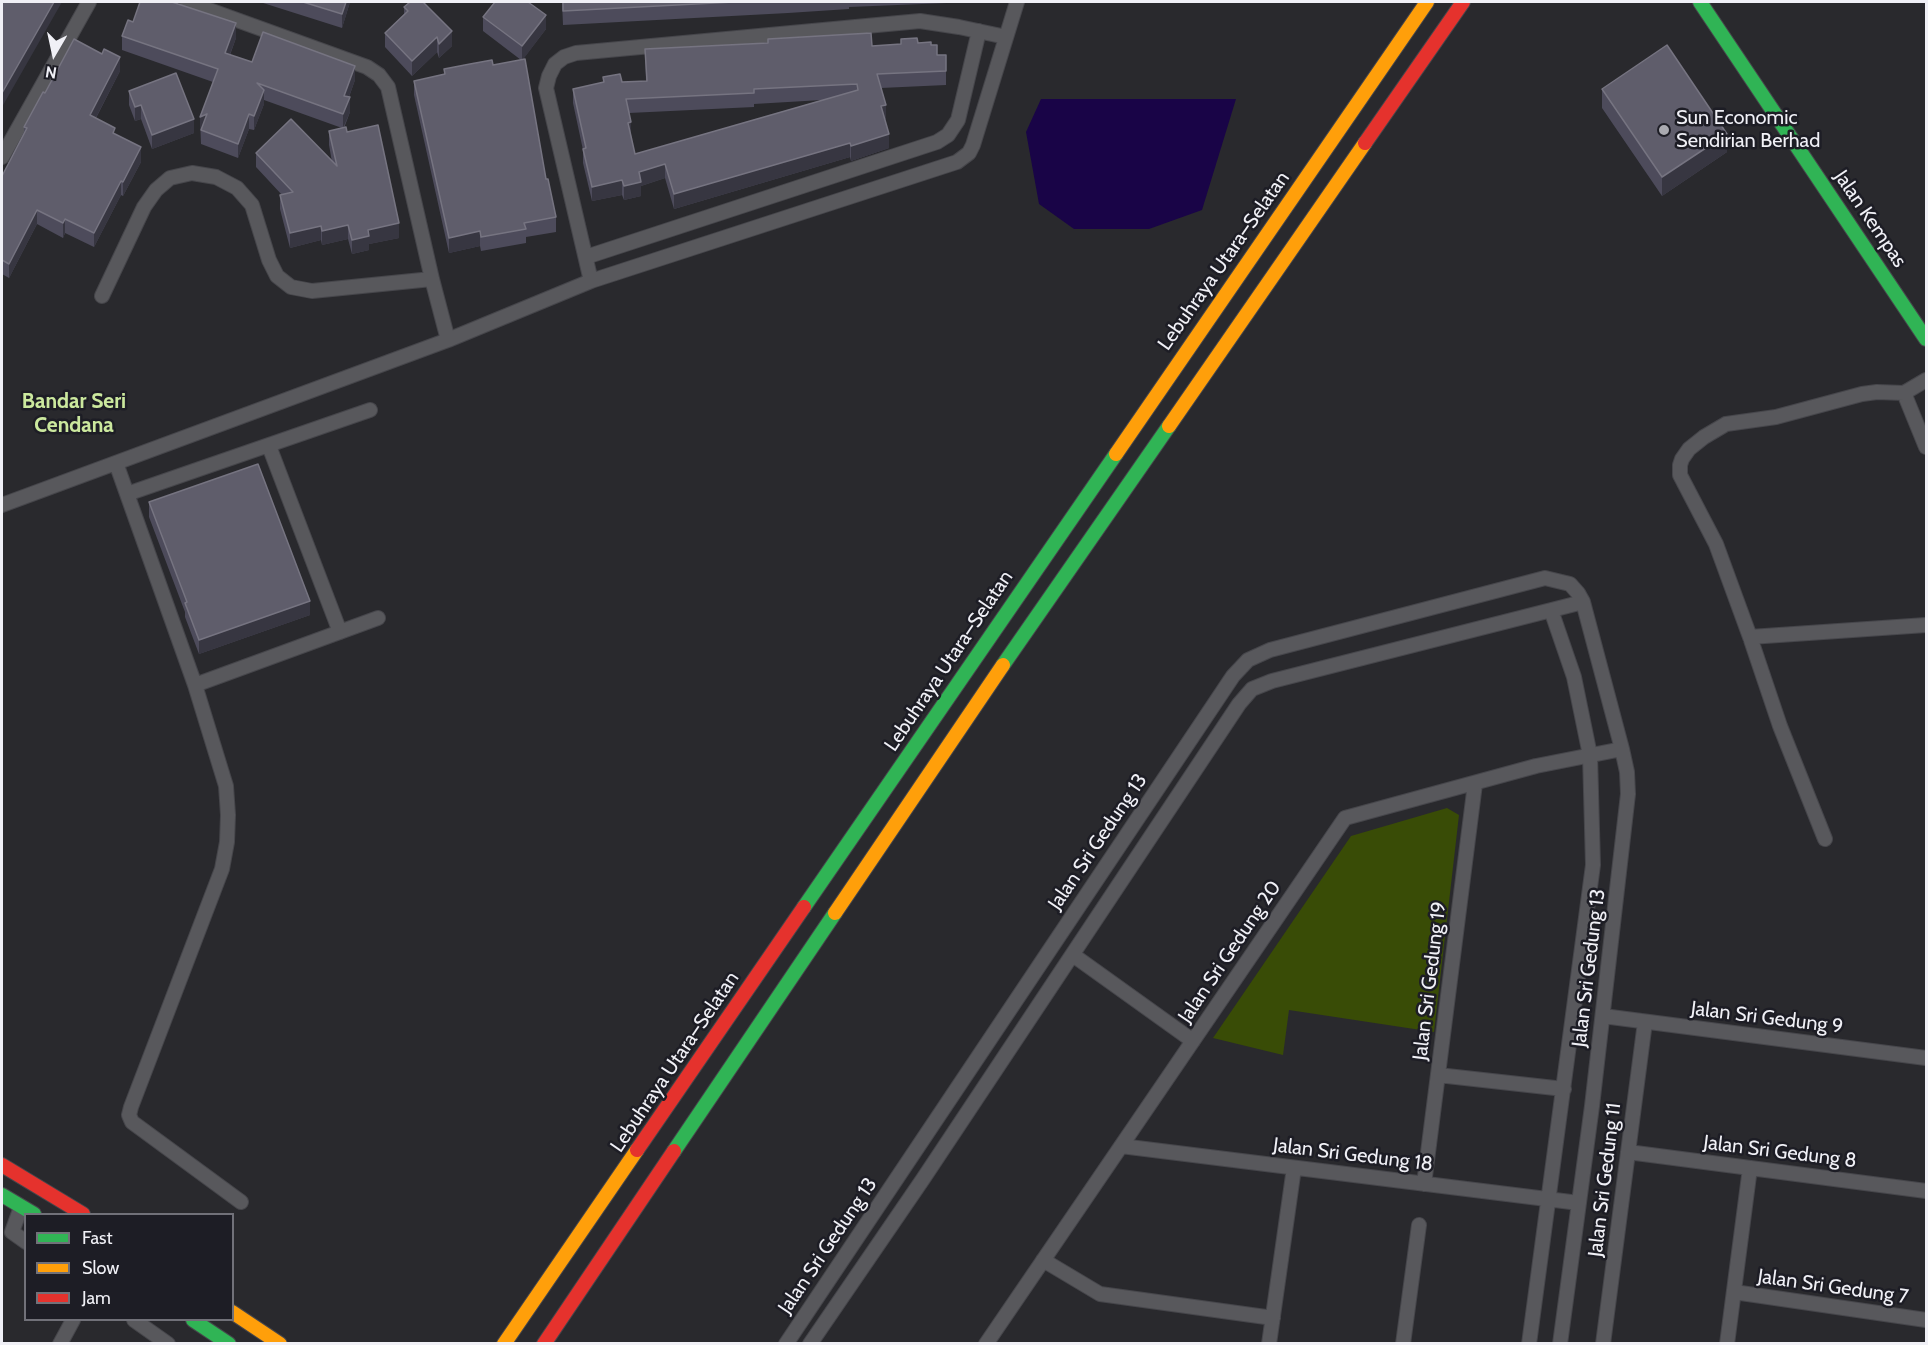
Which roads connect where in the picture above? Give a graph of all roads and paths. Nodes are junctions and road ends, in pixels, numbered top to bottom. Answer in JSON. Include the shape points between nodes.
{"nodes":[{"id":1,"x":89,"y":2,"type":"edge"},
{"id":2,"x":187,"y":2,"type":"edge"},
{"id":3,"x":1017,"y":2,"type":"edge"},
{"id":4,"x":1426,"y":2,"type":"edge"},
{"id":5,"x":1463,"y":2,"type":"edge"},
{"id":6,"x":1700,"y":2,"type":"edge"},
{"id":7,"x":979,"y":31,"type":"junction"},
{"id":8,"x":1006,"y":37,"type":"junction"},
{"id":9,"x":2,"y":157,"type":"edge"},
{"id":10,"x":586,"y":257,"type":"junction"},
{"id":11,"x":432,"y":279,"type":"junction"},
{"id":12,"x":591,"y":281,"type":"junction"},
{"id":13,"x":102,"y":296,"type":"dead end"},
{"id":14,"x":1926,"y":339,"type":"edge"},
{"id":15,"x":448,"y":340,"type":"junction"},
{"id":16,"x":1926,"y":380,"type":"edge"},
{"id":17,"x":1904,"y":393,"type":"junction"},
{"id":18,"x":370,"y":410,"type":"dead end"},
{"id":19,"x":269,"y":446,"type":"junction"},
{"id":20,"x":1926,"y":447,"type":"edge"},
{"id":21,"x":116,"y":463,"type":"junction"},
{"id":22,"x":127,"y":494,"type":"junction"},
{"id":23,"x":2,"y":505,"type":"edge"},
{"id":24,"x":1583,"y":602,"type":"junction"},
{"id":25,"x":1551,"y":610,"type":"junction"},
{"id":26,"x":378,"y":618,"type":"dead end"},
{"id":27,"x":1926,"y":625,"type":"edge"},
{"id":28,"x":340,"y":632,"type":"junction"},
{"id":29,"x":1750,"y":637,"type":"junction"},
{"id":30,"x":195,"y":685,"type":"junction"},
{"id":31,"x":1622,"y":749,"type":"junction"},
{"id":32,"x":1590,"y":755,"type":"junction"},
{"id":33,"x":1475,"y":784,"type":"junction"},
{"id":34,"x":1825,"y":839,"type":"dead end"},
{"id":35,"x":1073,"y":955,"type":"junction"},
{"id":36,"x":1602,"y":1016,"type":"junction"},
{"id":37,"x":1644,"y":1022,"type":"junction"},
{"id":38,"x":1193,"y":1041,"type":"junction"},
{"id":39,"x":1926,"y":1058,"type":"edge"},
{"id":40,"x":1438,"y":1075,"type":"junction"},
{"id":41,"x":1563,"y":1089,"type":"junction"},
{"id":42,"x":1121,"y":1146,"type":"junction"},
{"id":43,"x":1628,"y":1152,"type":"junction"},
{"id":44,"x":2,"y":1165,"type":"edge"},
{"id":45,"x":1294,"y":1168,"type":"junction"},
{"id":46,"x":1750,"y":1168,"type":"junction"},
{"id":47,"x":1424,"y":1184,"type":"junction"},
{"id":48,"x":1926,"y":1191,"type":"edge"},
{"id":49,"x":2,"y":1195,"type":"edge"},
{"id":50,"x":1549,"y":1199,"type":"junction"},
{"id":51,"x":241,"y":1202,"type":"dead end"},
{"id":52,"x":1579,"y":1203,"type":"junction"},
{"id":53,"x":21,"y":1207,"type":"junction"},
{"id":54,"x":30,"y":1213,"type":"edge"},
{"id":55,"x":80,"y":1213,"type":"edge"},
{"id":56,"x":1419,"y":1225,"type":"dead end"},
{"id":57,"x":7,"y":1230,"type":"edge"},
{"id":58,"x":24,"y":1241,"type":"edge"},
{"id":59,"x":1043,"y":1260,"type":"junction"},
{"id":60,"x":1734,"y":1292,"type":"junction"},
{"id":61,"x":234,"y":1313,"type":"edge"},
{"id":62,"x":1273,"y":1318,"type":"junction"},
{"id":63,"x":1926,"y":1320,"type":"edge"},
{"id":64,"x":72,"y":1321,"type":"edge"},
{"id":65,"x":135,"y":1321,"type":"edge"},
{"id":66,"x":194,"y":1321,"type":"edge"},
{"id":67,"x":60,"y":1344,"type":"edge"},
{"id":68,"x":168,"y":1344,"type":"edge"},
{"id":69,"x":229,"y":1344,"type":"edge"},
{"id":70,"x":280,"y":1344,"type":"edge"},
{"id":71,"x":504,"y":1344,"type":"edge"},
{"id":72,"x":544,"y":1344,"type":"edge"},
{"id":73,"x":786,"y":1344,"type":"edge"},
{"id":74,"x":810,"y":1344,"type":"edge"},
{"id":75,"x":986,"y":1344,"type":"edge"},
{"id":76,"x":1269,"y":1344,"type":"edge"},
{"id":77,"x":1403,"y":1344,"type":"edge"},
{"id":78,"x":1529,"y":1344,"type":"edge"},
{"id":79,"x":1560,"y":1344,"type":"edge"},
{"id":80,"x":1603,"y":1344,"type":"edge"},
{"id":81,"x":1727,"y":1344,"type":"edge"}],
"edges":[{"from":1,"to":9,"type":"street"},
{"from":2,"to":11,"type":"street","via":[[367,67],[379,75],[388,87]]},
{"from":3,"to":8,"type":"street"},
{"from":4,"to":71,"type":"main road","name":"Lebuhraya Utara–Selatan"},
{"from":5,"to":72,"type":"main road","via":[[996,674]]},
{"from":6,"to":14,"type":"main road","name":"Jalan Kempas"},
{"from":7,"to":8,"type":"street"},
{"from":7,"to":10,"type":"street","via":[[958,120],[948,135],[937,142]]},
{"from":7,"to":10,"type":"street","via":[[920,21],[588,51],[564,57],[555,64],[546,88]]},
{"from":8,"to":12,"type":"street","via":[[973,145],[957,162]]},
{"from":10,"to":12,"type":"street"},
{"from":11,"to":13,"type":"street","via":[[312,291],[291,287],[277,276],[269,260],[252,205],[237,188],[216,177],[192,173],[170,178],[156,190]]},
{"from":11,"to":15,"type":"street"},
{"from":12,"to":15,"type":"street"},
{"from":15,"to":21,"type":"street"},
{"from":16,"to":17,"type":"street"},
{"from":17,"to":20,"type":"street"},
{"from":17,"to":29,"type":"street","via":[[1862,394],[1776,417],[1726,424],[1704,437],[1682,459],[1680,475],[1716,544]]},
{"from":18,"to":19,"type":"street"},
{"from":19,"to":22,"type":"street"},
{"from":19,"to":28,"type":"street"},
{"from":21,"to":22,"type":"street"},
{"from":21,"to":23,"type":"street"},
{"from":22,"to":30,"type":"street"},
{"from":24,"to":25,"type":"street","name":"Jalan Sri Gedung 13"},
{"from":24,"to":31,"type":"street","name":"Jalan Sri Gedung 13"},
{"from":24,"to":73,"type":"street","name":"Jalan Sri Gedung 13","via":[[1570,584],[1545,578],[1270,650],[1248,660],[1233,676]]},
{"from":25,"to":32,"type":"street","name":"Jalan Sri Gedung 13","via":[[1574,677]]},
{"from":25,"to":35,"type":"street","name":"Jalan Sri Gedung 13","via":[[1252,689]]},
{"from":26,"to":28,"type":"street"},
{"from":27,"to":29,"type":"street"},
{"from":28,"to":30,"type":"street"},
{"from":29,"to":34,"type":"street"},
{"from":30,"to":51,"type":"street","via":[[226,786],[227,842],[222,869],[129,1115],[132,1122]]},
{"from":31,"to":32,"type":"street","name":"Jalan Sri Gedung 20"},
{"from":31,"to":36,"type":"street","name":"Jalan Sri Gedung 13","via":[[1628,794]]},
{"from":32,"to":33,"type":"street","name":"Jalan Sri Gedung 20"},
{"from":32,"to":41,"type":"street","name":"Jalan Sri Gedung 13","via":[[1593,865]]},
{"from":33,"to":38,"type":"street","name":"Jalan Sri Gedung 20","via":[[1345,818]]},
{"from":33,"to":40,"type":"street","name":"Jalan Sri Gedung 19"},
{"from":35,"to":38,"type":"street"},
{"from":35,"to":74,"type":"street","name":"Jalan Sri Gedung 13"},
{"from":36,"to":37,"type":"street","name":"Jalan Sri Gedung 9"},
{"from":36,"to":52,"type":"street","name":"Jalan Sri Gedung 13"},
{"from":37,"to":39,"type":"street","name":"Jalan Sri Gedung 9"},
{"from":37,"to":43,"type":"street","name":"Jalan Sri Gedung 11"},
{"from":38,"to":42,"type":"street","name":"Jalan Sri Gedung 20"},
{"from":40,"to":41,"type":"street"},
{"from":40,"to":47,"type":"street","name":"Jalan Sri Gedung 19"},
{"from":41,"to":50,"type":"street","name":"Jalan Sri Gedung 13"},
{"from":42,"to":45,"type":"street","name":"Jalan Sri Gedung 18"},
{"from":42,"to":59,"type":"street","name":"Jalan Sri Gedung 20"},
{"from":43,"to":46,"type":"street","name":"Jalan Sri Gedung 8"},
{"from":43,"to":80,"type":"street","name":"Jalan Sri Gedung 11"},
{"from":44,"to":55,"type":"main road"},
{"from":45,"to":47,"type":"street","name":"Jalan Sri Gedung 18"},
{"from":45,"to":62,"type":"street"},
{"from":46,"to":48,"type":"street","name":"Jalan Sri Gedung 8"},
{"from":46,"to":60,"type":"street"},
{"from":47,"to":50,"type":"street","name":"Jalan Sri Gedung 18"},
{"from":49,"to":53,"type":"main road"},
{"from":50,"to":52,"type":"street","name":"Jalan Sri Gedung 18"},
{"from":50,"to":78,"type":"street","name":"Jalan Sri Gedung 13"},
{"from":52,"to":79,"type":"street","name":"Jalan Sri Gedung 13"},
{"from":53,"to":54,"type":"main road"},
{"from":53,"to":57,"type":"street"},
{"from":56,"to":77,"type":"street"},
{"from":57,"to":58,"type":"street"},
{"from":59,"to":62,"type":"street","via":[[1100,1294]]},
{"from":59,"to":75,"type":"street","name":"Jalan Sri Gedung 20"},
{"from":60,"to":63,"type":"street","name":"Jalan Sri Gedung 7"},
{"from":60,"to":81,"type":"street"},
{"from":61,"to":70,"type":"main road"},
{"from":62,"to":76,"type":"street"},
{"from":64,"to":67,"type":"street"},
{"from":65,"to":68,"type":"street"},
{"from":66,"to":69,"type":"main road"}]}
